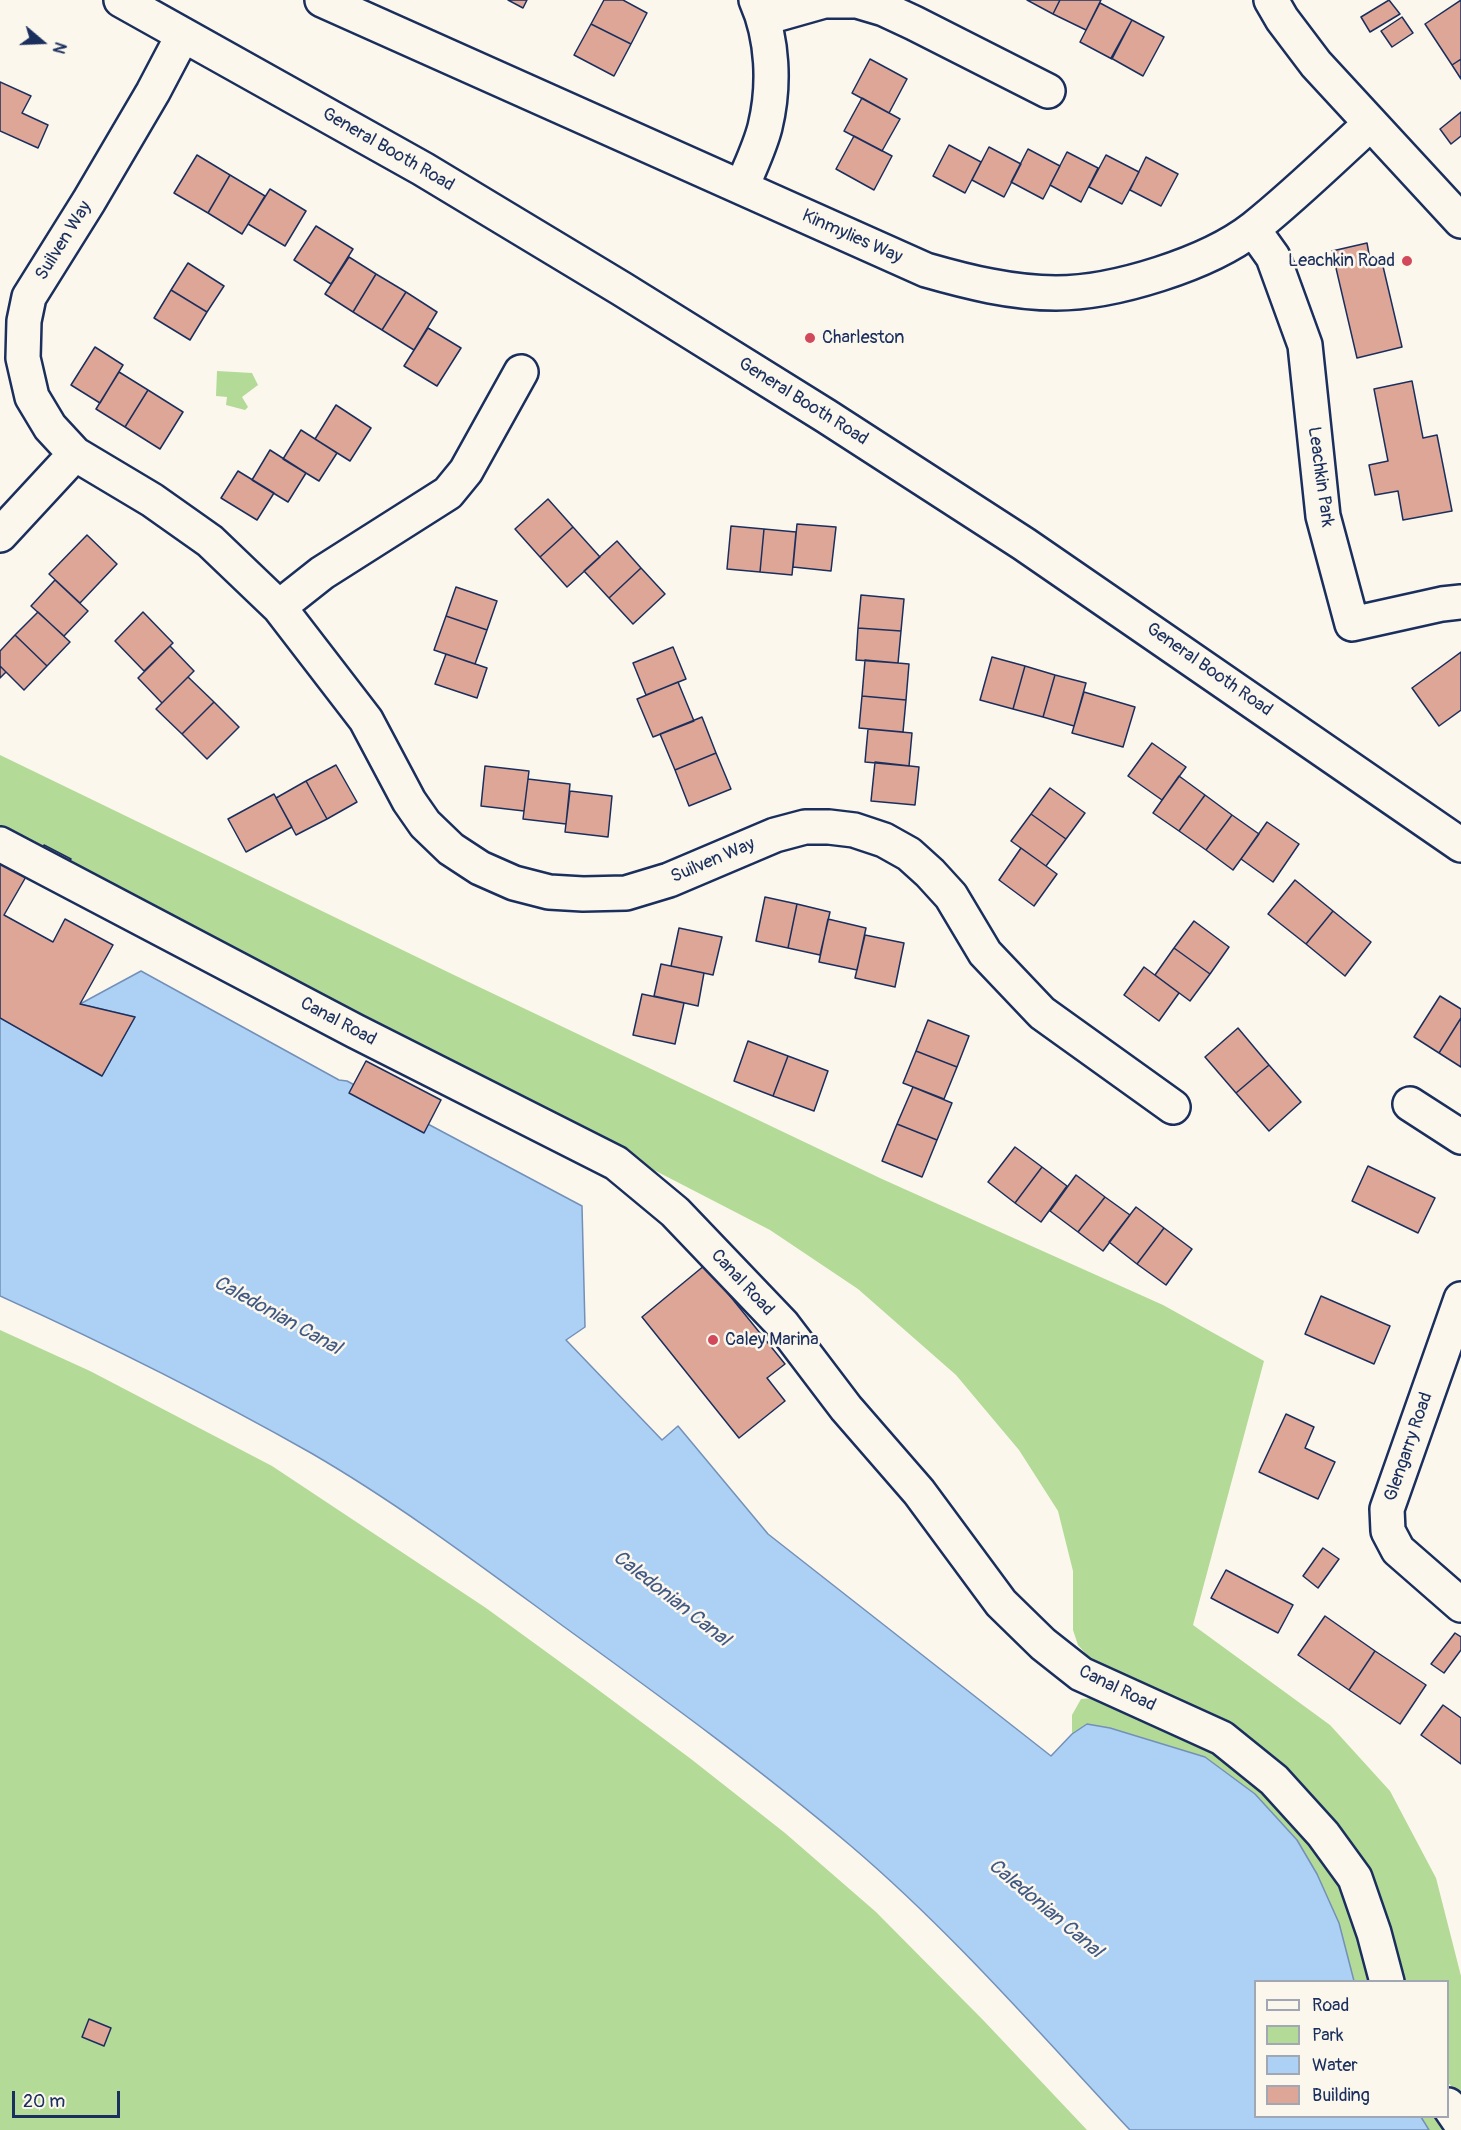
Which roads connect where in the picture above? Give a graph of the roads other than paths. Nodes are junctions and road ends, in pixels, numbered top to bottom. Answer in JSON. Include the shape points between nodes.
{"nodes":[{"id":1,"x":121,"y":0,"type":"edge"},
{"id":2,"x":322,"y":0,"type":"edge"},
{"id":3,"x":1271,"y":0,"type":"edge"},
{"id":4,"x":760,"y":9,"type":"edge"},
{"id":5,"x":183,"y":35,"type":"junction"},
{"id":6,"x":1048,"y":91,"type":"dead end"},
{"id":7,"x":1370,"y":124,"type":"junction"},
{"id":8,"x":742,"y":187,"type":"junction"},
{"id":9,"x":1461,"y":221,"type":"edge"},
{"id":10,"x":1253,"y":229,"type":"junction"},
{"id":11,"x":521,"y":372,"type":"dead end"},
{"id":12,"x":75,"y":454,"type":"junction"},
{"id":13,"x":0,"y":535,"type":"edge"},
{"id":14,"x":1461,"y":602,"type":"edge"},
{"id":15,"x":279,"y":607,"type":"junction"},
{"id":16,"x":0,"y":844,"type":"edge"},
{"id":17,"x":1461,"y":845,"type":"edge"},
{"id":18,"x":1410,"y":1104,"type":"dead end"},
{"id":19,"x":1173,"y":1107,"type":"dead end"},
{"id":20,"x":1461,"y":1137,"type":"edge"},
{"id":21,"x":1461,"y":1299,"type":"edge"},
{"id":22,"x":1461,"y":1605,"type":"edge"},
{"id":23,"x":1386,"y":1980,"type":"edge"},
{"id":24,"x":1449,"y":2106,"type":"edge"},
{"id":25,"x":1461,"y":2124,"type":"edge"}],
"edges":[{"from":1,"to":5,"type":"street","name":"General Booth Road"},
{"from":2,"to":8,"type":"street","name":"Kinmylies Way"},
{"from":3,"to":7,"type":"street","via":[[1316,64]]},
{"from":4,"to":6,"type":"street","via":[[857,0],[914,22]]},
{"from":4,"to":8,"type":"street","via":[[770,53],[771,90],[765,127]]},
{"from":5,"to":12,"type":"street","name":"Suilven Way","via":[[89,201],[29,297],[23,358],[32,398],[50,427]]},
{"from":5,"to":17,"type":"street","name":"General Booth Road","via":[[423,169],[826,416],[1024,544]]},
{"from":7,"to":9,"type":"street"},
{"from":7,"to":10,"type":"street","name":"Kinmylies Way"},
{"from":8,"to":10,"type":"street","name":"Kinmylies Way","via":[[926,270],[1008,289],[1058,293],[1114,286],[1167,272],[1211,254]]},
{"from":10,"to":14,"type":"street","name":"Leachkin Park","via":[[1272,257],[1305,345],[1323,516],[1352,624]]},
{"from":11,"to":15,"type":"street","via":[[466,471],[448,493],[322,573]]},
{"from":12,"to":13,"type":"street"},
{"from":12,"to":15,"type":"street","name":"Suilven Way","via":[[152,500],[210,541]]},
{"from":15,"to":19,"type":"street","name":"Suilven Way","via":[[366,720],[425,824],[451,849],[480,868],[549,892],[626,893],[805,827],[864,833],[909,854],[930,873],[951,896],[985,953],[1042,1013]]},
{"from":16,"to":23,"type":"street","name":"Canal Road","via":[[616,1163],[675,1212],[783,1325],[846,1408],[919,1492],[1001,1603],[1043,1644],[1081,1674],[1222,1738],[1274,1780],[1323,1834],[1354,1878]]},
{"from":18,"to":20,"type":"street"},
{"from":21,"to":22,"type":"street","name":"Glengarry Road","via":[[1387,1509],[1388,1531],[1398,1550]]},
{"from":24,"to":25,"type":"street"}]}
